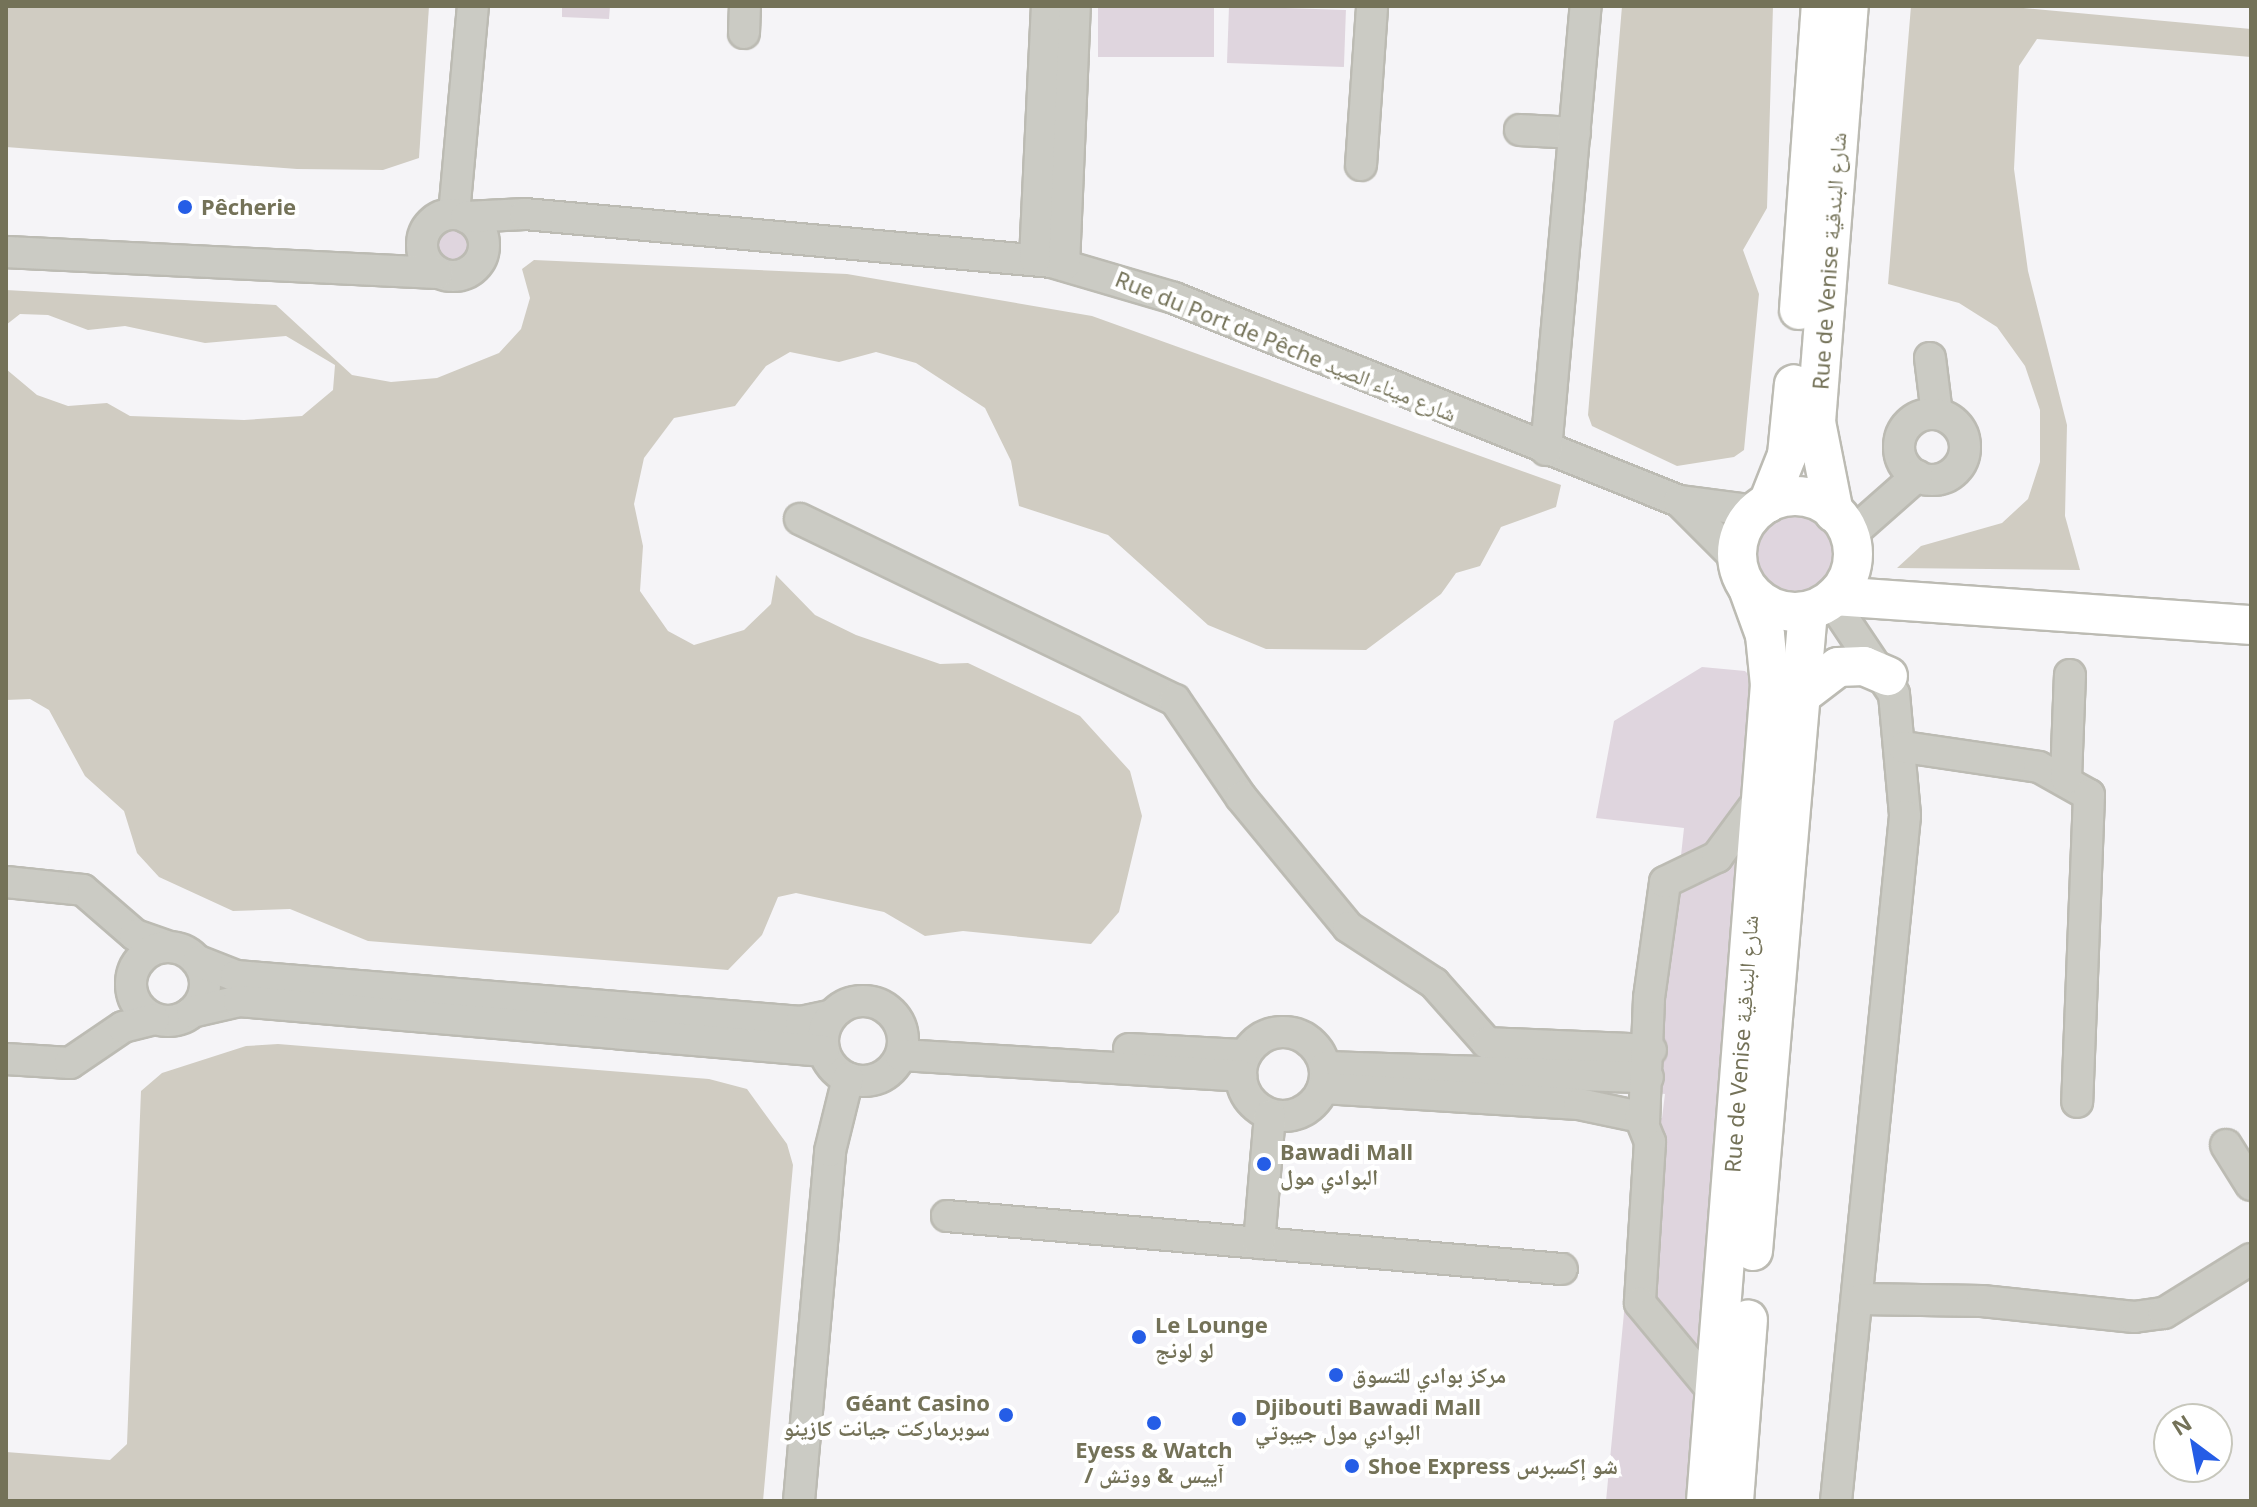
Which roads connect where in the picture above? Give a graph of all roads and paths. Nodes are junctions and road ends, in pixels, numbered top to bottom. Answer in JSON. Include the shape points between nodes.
{"nodes":[{"id":1,"x":473,"y":6,"type":"edge"},
{"id":2,"x":1047,"y":6,"type":"edge"},
{"id":3,"x":1075,"y":6,"type":"edge"},
{"id":4,"x":1372,"y":6,"type":"edge"},
{"id":5,"x":1586,"y":6,"type":"edge"},
{"id":6,"x":1826,"y":10,"type":"edge"},
{"id":7,"x":1520,"y":130,"type":"dead end"},
{"id":8,"x":1575,"y":133,"type":"junction"},
{"id":9,"x":1361,"y":165,"type":"dead end"},
{"id":10,"x":460,"y":216,"type":"junction"},
{"id":11,"x":545,"y":217,"type":"junction"},
{"id":12,"x":423,"y":236,"type":"junction"},
{"id":13,"x":484,"y":247,"type":"junction"},
{"id":14,"x":6,"y":252,"type":"edge"},
{"id":15,"x":1035,"y":259,"type":"junction"},
{"id":16,"x":1064,"y":265,"type":"junction"},
{"id":17,"x":376,"y":273,"type":"junction"},
{"id":18,"x":437,"y":273,"type":"junction"},
{"id":19,"x":1930,"y":358,"type":"dead end"},
{"id":20,"x":1937,"y":414,"type":"junction"},
{"id":21,"x":1546,"y":450,"type":"junction"},
{"id":22,"x":1917,"y":476,"type":"junction"},
{"id":23,"x":1679,"y":501,"type":"junction"},
{"id":24,"x":1762,"y":507,"type":"junction"},
{"id":25,"x":800,"y":519,"type":"dead end"},
{"id":26,"x":1846,"y":534,"type":"junction"},
{"id":27,"x":1743,"y":575,"type":"junction"},
{"id":28,"x":1822,"y":604,"type":"junction"},
{"id":29,"x":1934,"y":606,"type":"junction"},
{"id":30,"x":2251,"y":625,"type":"edge"},
{"id":31,"x":2070,"y":675,"type":"dead end"},
{"id":32,"x":1888,"y":676,"type":"junction"},
{"id":33,"x":1795,"y":700,"type":"junction"},
{"id":34,"x":1904,"y":747,"type":"junction"},
{"id":35,"x":2066,"y":778,"type":"junction"},
{"id":36,"x":1759,"y":800,"type":"junction"},
{"id":37,"x":6,"y":882,"type":"edge"},
{"id":38,"x":167,"y":946,"type":"junction"},
{"id":39,"x":198,"y":961,"type":"junction"},
{"id":40,"x":192,"y":1012,"type":"junction"},
{"id":41,"x":830,"y":1016,"type":"junction"},
{"id":42,"x":154,"y":1019,"type":"junction"},
{"id":43,"x":902,"y":1046,"type":"junction"},
{"id":44,"x":824,"y":1051,"type":"junction"},
{"id":45,"x":6,"y":1059,"type":"edge"},
{"id":46,"x":1650,"y":1063,"type":"junction"},
{"id":47,"x":1242,"y":1066,"type":"junction"},
{"id":48,"x":1324,"y":1077,"type":"junction"},
{"id":49,"x":848,"y":1078,"type":"junction"},
{"id":50,"x":2077,"y":1102,"type":"dead end"},
{"id":51,"x":1280,"y":1116,"type":"junction"},
{"id":52,"x":1644,"y":1123,"type":"junction"},
{"id":53,"x":2226,"y":1145,"type":"dead end"},
{"id":54,"x":2251,"y":1185,"type":"edge"},
{"id":55,"x":947,"y":1216,"type":"dead end"},
{"id":56,"x":1268,"y":1243,"type":"junction"},
{"id":57,"x":2251,"y":1259,"type":"edge"},
{"id":58,"x":1562,"y":1269,"type":"dead end"},
{"id":59,"x":1861,"y":1299,"type":"junction"},
{"id":60,"x":1714,"y":1392,"type":"junction"},
{"id":61,"x":799,"y":1501,"type":"edge"},
{"id":62,"x":1706,"y":1501,"type":"edge"},
{"id":63,"x":1734,"y":1501,"type":"edge"},
{"id":64,"x":1836,"y":1501,"type":"edge"}],
"edges":[{"from":1,"to":10,"type":"street"},
{"from":2,"to":15,"type":"street"},
{"from":3,"to":16,"type":"street"},
{"from":4,"to":9,"type":"street"},
{"from":5,"to":8,"type":"street"},
{"from":6,"to":24,"type":"main road","name":"Rue de Venise شارع البندقية","via":[[1791,433]]},
{"from":6,"to":26,"type":"main road","name":"Rue de Venise شارع البندقية","via":[[1816,422]]},
{"from":7,"to":8,"type":"street"},
{"from":8,"to":21,"type":"street"},
{"from":10,"to":11,"type":"street","name":"Rue du Port de Pêche شارع ميناء الصيد"},
{"from":10,"to":12,"type":"street","via":[[435,220]]},
{"from":10,"to":13,"type":"street"},
{"from":11,"to":13,"type":"street"},
{"from":11,"to":15,"type":"street","name":"Rue du Port de Pêche شارع ميناء الصيد"},
{"from":12,"to":17,"type":"street"},
{"from":12,"to":18,"type":"street","via":[[422,253]]},
{"from":13,"to":18,"type":"street","via":[[473,269]]},
{"from":14,"to":17,"type":"street"},
{"from":15,"to":16,"type":"street","name":"Rue du Port de Pêche شارع ميناء الصيد"},
{"from":16,"to":21,"type":"street","name":"Rue du Port de Pêche شارع ميناء الصيد","via":[[1174,298]]},
{"from":17,"to":18,"type":"street"},
{"from":19,"to":20,"type":"street"},
{"from":20,"to":22,"type":"street","via":[[1916,417],[1899,442],[1902,462]]},
{"from":20,"to":22,"type":"street","via":[[1956,425],[1963,456],[1939,479]]},
{"from":21,"to":23,"type":"street","name":"Rue du Port de Pêche شارع ميناء الصيد"},
{"from":22,"to":26,"type":"street"},
{"from":23,"to":24,"type":"street","name":"Rue du Port de Pêche شارع ميناء الصيد"},
{"from":23,"to":27,"type":"street","name":"Rue du Port de Pêche شارع ميناء الصيد"},
{"from":24,"to":26,"type":"main road","via":[[1800,497]]},
{"from":24,"to":27,"type":"main road","via":[[1745,524]]},
{"from":25,"to":46,"type":"street","via":[[1175,700],[1241,797],[1348,927],[1434,983],[1487,1043]]},
{"from":26,"to":28,"type":"main road"},
{"from":26,"to":29,"type":"main road","via":[[1883,585]]},
{"from":27,"to":28,"type":"main road","via":[[1780,610]]},
{"from":27,"to":36,"type":"main road","name":"Rue de Venise شارع البندقية","via":[[1765,635],[1770,685]]},
{"from":28,"to":29,"type":"main road"},
{"from":28,"to":32,"type":"street"},
{"from":28,"to":33,"type":"main road","name":"Rue de Venise شارع البندقية"},
{"from":29,"to":30,"type":"main road"},
{"from":31,"to":35,"type":"street"},
{"from":32,"to":33,"type":"main road","via":[[1864,666],[1838,667]]},
{"from":32,"to":34,"type":"street"},
{"from":33,"to":63,"type":"main road","name":"Rue de Venise شارع البندقية"},
{"from":34,"to":35,"type":"street","via":[[2010,761]]},
{"from":34,"to":59,"type":"street","via":[[1895,947]]},
{"from":35,"to":50,"type":"street","via":[[2089,795],[2093,811]]},
{"from":36,"to":46,"type":"street","via":[[1717,857],[1665,882],[1649,998]]},
{"from":36,"to":60,"type":"main road","name":"Rue de Venise شارع البندقية"},
{"from":37,"to":38,"type":"street","via":[[83,890],[135,935]]},
{"from":38,"to":39,"type":"street"},
{"from":38,"to":42,"type":"street","via":[[143,955],[131,977],[135,1002]]},
{"from":39,"to":40,"type":"street","via":[[206,982]]},
{"from":39,"to":41,"type":"street","via":[[236,976],[801,1022]]},
{"from":40,"to":42,"type":"street"},
{"from":40,"to":44,"type":"street","via":[[239,1001]]},
{"from":41,"to":43,"type":"street","via":[[853,1001],[881,1004]]},
{"from":41,"to":44,"type":"street"},
{"from":42,"to":45,"type":"street","via":[[123,1027],[70,1063]]},
{"from":43,"to":47,"type":"street"},
{"from":43,"to":49,"type":"street","via":[[885,1075]]},
{"from":44,"to":49,"type":"street"},
{"from":46,"to":48,"type":"street"},
{"from":46,"to":52,"type":"street"},
{"from":47,"to":48,"type":"street","via":[[1268,1035],[1286,1032],[1318,1050]]},
{"from":47,"to":51,"type":"street","via":[[1246,1095]]},
{"from":48,"to":51,"type":"street"},
{"from":48,"to":52,"type":"street","via":[[1586,1118],[1635,1113]]},
{"from":49,"to":61,"type":"street","via":[[830,1151]]},
{"from":51,"to":56,"type":"street"},
{"from":52,"to":60,"type":"street","via":[[1650,1142],[1640,1303]]},
{"from":53,"to":54,"type":"street"},
{"from":55,"to":56,"type":"street"},
{"from":56,"to":58,"type":"street"},
{"from":57,"to":59,"type":"street","via":[[2164,1313],[2134,1317],[1982,1301]]},
{"from":59,"to":64,"type":"street"},
{"from":60,"to":62,"type":"main road","name":"Rue de Venise شارع البندقية"}]}
